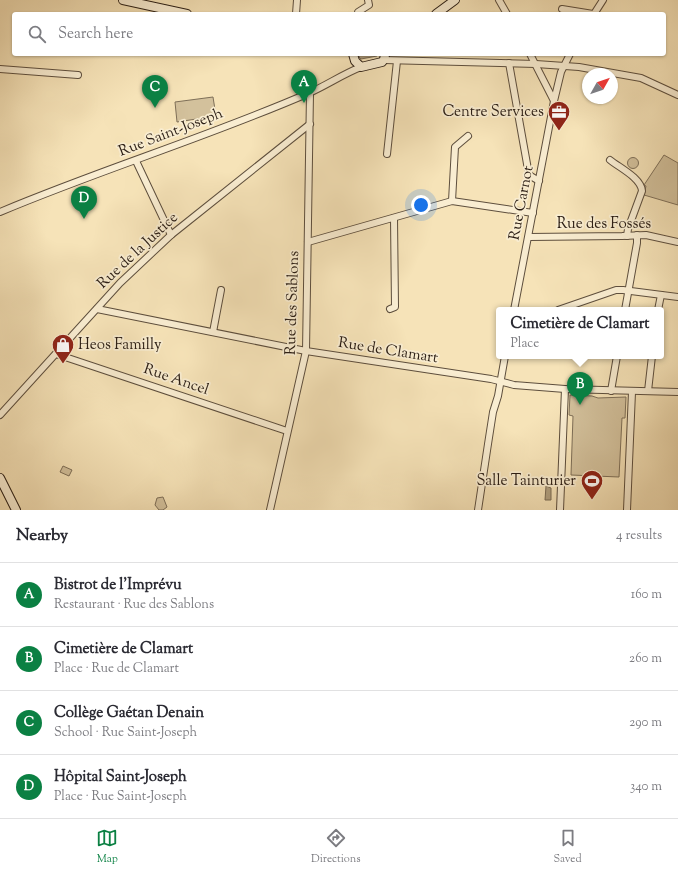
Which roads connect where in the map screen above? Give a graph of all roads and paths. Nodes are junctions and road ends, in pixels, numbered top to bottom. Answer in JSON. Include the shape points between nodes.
{"nodes":[{"id":1,"x":123,"y":0,"type":"edge"},
{"id":2,"x":297,"y":0,"type":"edge"},
{"id":3,"x":368,"y":0,"type":"edge"},
{"id":4,"x":455,"y":0,"type":"edge"},
{"id":5,"x":499,"y":0,"type":"edge"},
{"id":6,"x":603,"y":0,"type":"edge"},
{"id":7,"x":562,"y":9,"type":"dead end"},
{"id":8,"x":178,"y":12,"type":"edge"},
{"id":9,"x":296,"y":12,"type":"edge"},
{"id":10,"x":358,"y":12,"type":"edge"},
{"id":11,"x":439,"y":12,"type":"edge"},
{"id":12,"x":506,"y":12,"type":"edge"},
{"id":13,"x":581,"y":12,"type":"edge"},
{"id":14,"x":594,"y":12,"type":"edge"},
{"id":15,"x":531,"y":56,"type":"edge"},
{"id":16,"x":569,"y":56,"type":"edge"},
{"id":17,"x":384,"y":57,"type":"edge"},
{"id":18,"x":355,"y":58,"type":"edge"},
{"id":19,"x":397,"y":61,"type":"junction"},
{"id":20,"x":509,"y":63,"type":"junction"},
{"id":21,"x":536,"y":64,"type":"junction"},
{"id":22,"x":563,"y":66,"type":"junction"},
{"id":23,"x":0,"y":69,"type":"edge"},
{"id":24,"x":78,"y":75,"type":"dead end"},
{"id":25,"x":310,"y":93,"type":"junction"},
{"id":26,"x":677,"y":93,"type":"edge"},
{"id":27,"x":554,"y":101,"type":"junction"},
{"id":28,"x":310,"y":124,"type":"junction"},
{"id":29,"x":468,"y":136,"type":"dead end"},
{"id":30,"x":387,"y":154,"type":"dead end"},
{"id":31,"x":610,"y":160,"type":"dead end"},
{"id":32,"x":136,"y":161,"type":"junction"},
{"id":33,"x":539,"y":180,"type":"junction"},
{"id":34,"x":452,"y":201,"type":"junction"},
{"id":35,"x":0,"y":212,"type":"edge"},
{"id":36,"x":533,"y":213,"type":"junction"},
{"id":37,"x":394,"y":218,"type":"junction"},
{"id":38,"x":172,"y":235,"type":"junction"},
{"id":39,"x":637,"y":235,"type":"junction"},
{"id":40,"x":628,"y":236,"type":"junction"},
{"id":41,"x":528,"y":237,"type":"junction"},
{"id":42,"x":308,"y":242,"type":"junction"},
{"id":43,"x":678,"y":242,"type":"edge"},
{"id":44,"x":221,"y":290,"type":"dead end"},
{"id":45,"x":629,"y":291,"type":"junction"},
{"id":46,"x":661,"y":295,"type":"junction"},
{"id":47,"x":678,"y":297,"type":"edge"},
{"id":48,"x":515,"y":307,"type":"edge"},
{"id":49,"x":567,"y":307,"type":"edge"},
{"id":50,"x":626,"y":307,"type":"edge"},
{"id":51,"x":659,"y":307,"type":"edge"},
{"id":52,"x":96,"y":309,"type":"junction"},
{"id":53,"x":390,"y":309,"type":"dead end"},
{"id":54,"x":213,"y":332,"type":"junction"},
{"id":55,"x":306,"y":351,"type":"junction"},
{"id":56,"x":56,"y":354,"type":"junction"},
{"id":57,"x":504,"y":359,"type":"edge"},
{"id":58,"x":616,"y":359,"type":"edge"},
{"id":59,"x":652,"y":359,"type":"edge"},
{"id":60,"x":500,"y":382,"type":"junction"},
{"id":61,"x":564,"y":389,"type":"junction"},
{"id":62,"x":611,"y":391,"type":"junction"},
{"id":63,"x":648,"y":391,"type":"junction"},
{"id":64,"x":632,"y":392,"type":"junction"},
{"id":65,"x":678,"y":392,"type":"edge"},
{"id":66,"x":0,"y":415,"type":"edge"},
{"id":67,"x":287,"y":431,"type":"junction"},
{"id":68,"x":0,"y":478,"type":"edge"},
{"id":69,"x":16,"y":510,"type":"edge"},
{"id":70,"x":270,"y":510,"type":"edge"},
{"id":71,"x":478,"y":510,"type":"edge"},
{"id":72,"x":560,"y":510,"type":"edge"},
{"id":73,"x":627,"y":510,"type":"edge"}],
"edges":[{"from":1,"to":8,"type":"street"},
{"from":2,"to":9,"type":"street"},
{"from":3,"to":10,"type":"street","via":[[369,6]]},
{"from":4,"to":11,"type":"street"},
{"from":5,"to":12,"type":"street"},
{"from":6,"to":14,"type":"street"},
{"from":7,"to":13,"type":"street"},
{"from":15,"to":21,"type":"street"},
{"from":16,"to":22,"type":"street","name":"Rue Carnot"},
{"from":17,"to":18,"type":"street","via":[[378,64]]},
{"from":17,"to":19,"type":"street"},
{"from":18,"to":25,"type":"street","name":"Rue Saint-Joseph","via":[[349,72]]},
{"from":19,"to":20,"type":"street"},
{"from":19,"to":30,"type":"street"},
{"from":20,"to":21,"type":"street"},
{"from":20,"to":33,"type":"street","via":[[529,175]]},
{"from":21,"to":22,"type":"street"},
{"from":21,"to":27,"type":"street"},
{"from":22,"to":26,"type":"street","via":[[641,78]]},
{"from":22,"to":27,"type":"street","name":"Rue Carnot"},
{"from":23,"to":24,"type":"street"},
{"from":25,"to":28,"type":"street","name":"Rue des Sablons"},
{"from":25,"to":32,"type":"street","name":"Rue Saint-Joseph"},
{"from":27,"to":33,"type":"street","name":"Rue Carnot"},
{"from":28,"to":38,"type":"street","name":"Rue de la Justice"},
{"from":28,"to":42,"type":"street","name":"Rue des Sablons"},
{"from":29,"to":34,"type":"street","via":[[455,147]]},
{"from":31,"to":40,"type":"street","via":[[638,181],[642,190],[628,229]]},
{"from":32,"to":35,"type":"street","name":"Rue Saint-Joseph"},
{"from":32,"to":38,"type":"street"},
{"from":33,"to":36,"type":"street","name":"Rue Carnot"},
{"from":34,"to":36,"type":"street"},
{"from":34,"to":37,"type":"street"},
{"from":36,"to":41,"type":"street","name":"Rue Carnot"},
{"from":37,"to":42,"type":"street"},
{"from":37,"to":53,"type":"street","via":[[395,307]]},
{"from":38,"to":52,"type":"street","name":"Rue de la Justice"},
{"from":39,"to":40,"type":"street","name":"Rue des Fossés"},
{"from":39,"to":43,"type":"street","name":"Rue des Fossés"},
{"from":39,"to":45,"type":"street"},
{"from":40,"to":41,"type":"street","name":"Rue des Fossés"},
{"from":41,"to":48,"type":"street","name":"Rue Carnot"},
{"from":42,"to":55,"type":"street","name":"Rue des Sablons"},
{"from":44,"to":54,"type":"street"},
{"from":45,"to":46,"type":"street"},
{"from":45,"to":49,"type":"street","via":[[616,290]]},
{"from":45,"to":50,"type":"street"},
{"from":46,"to":47,"type":"street"},
{"from":46,"to":51,"type":"street"},
{"from":52,"to":54,"type":"street","name":"Rue de Clamart"},
{"from":52,"to":56,"type":"street","name":"Rue de la Justice"},
{"from":54,"to":55,"type":"street","name":"Rue de Clamart"},
{"from":55,"to":60,"type":"street","name":"Rue de Clamart"},
{"from":55,"to":67,"type":"street","name":"Rue des Sablons"},
{"from":56,"to":66,"type":"street","name":"Rue de la Justice"},
{"from":56,"to":67,"type":"street","name":"Rue Ancel"},
{"from":57,"to":60,"type":"street"},
{"from":58,"to":62,"type":"street"},
{"from":59,"to":63,"type":"street"},
{"from":60,"to":61,"type":"street","name":"Rue de Clamart"},
{"from":60,"to":71,"type":"street"},
{"from":61,"to":62,"type":"street","name":"Rue de Clamart"},
{"from":61,"to":72,"type":"street"},
{"from":62,"to":64,"type":"street","name":"Rue de Clamart"},
{"from":63,"to":64,"type":"street","name":"Rue de Clamart"},
{"from":63,"to":65,"type":"street","name":"Rue de Clamart"},
{"from":64,"to":73,"type":"street"},
{"from":67,"to":70,"type":"street","name":"Rue des Sablons"},
{"from":68,"to":69,"type":"street"}]}
